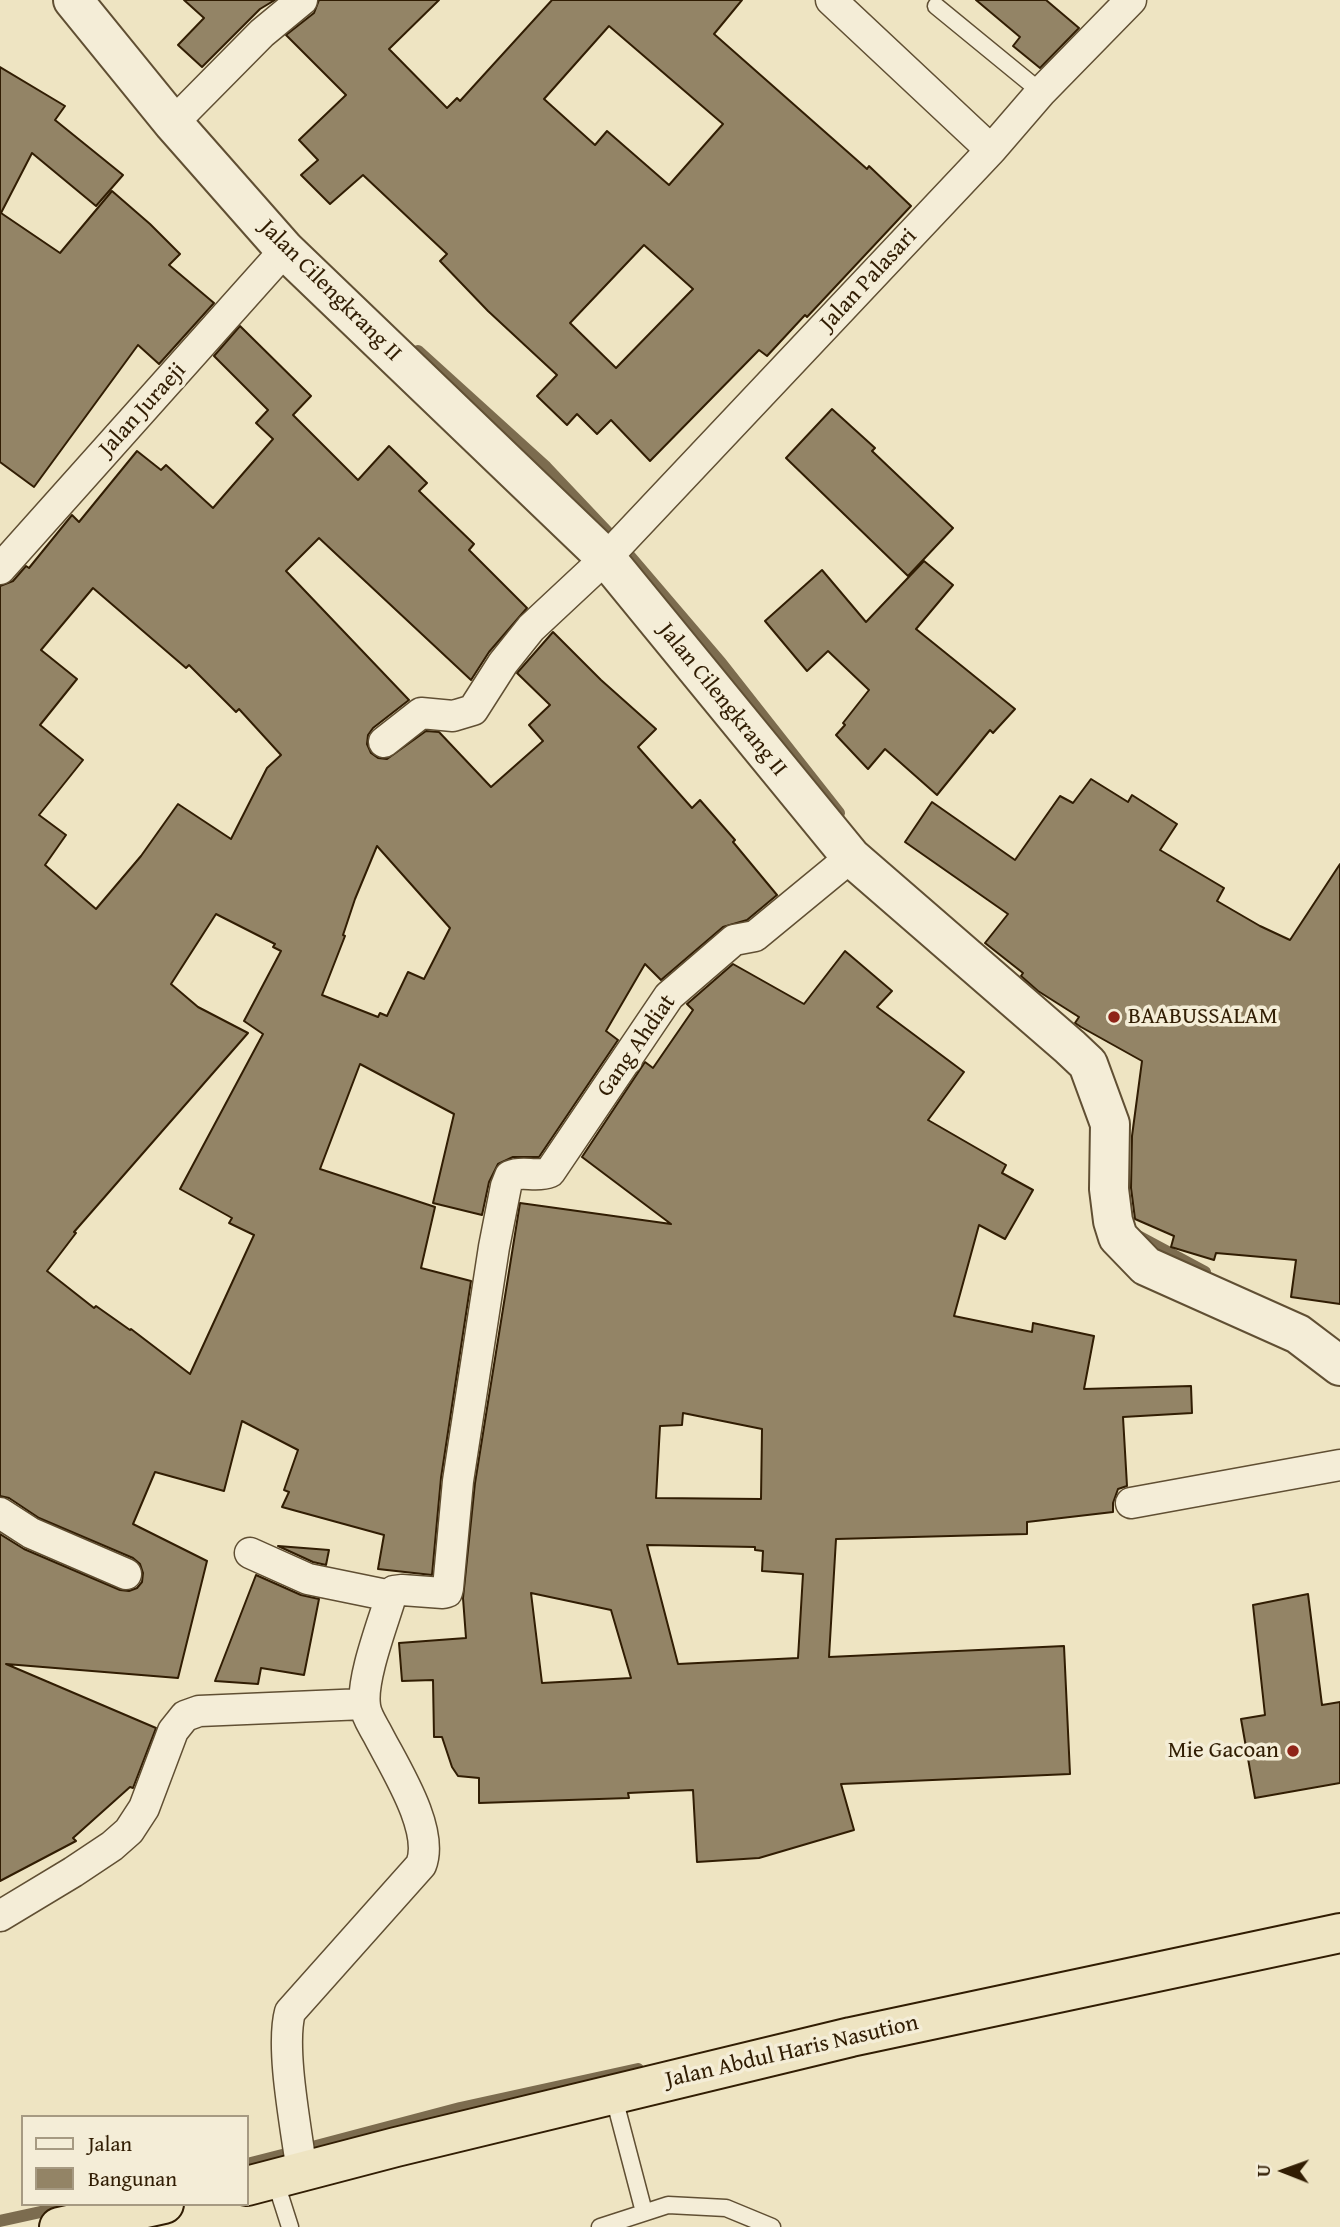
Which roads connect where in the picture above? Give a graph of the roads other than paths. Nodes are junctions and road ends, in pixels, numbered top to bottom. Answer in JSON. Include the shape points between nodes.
{"nodes":[{"id":1,"x":73,"y":0,"type":"edge"},
{"id":2,"x":302,"y":0,"type":"edge"},
{"id":3,"x":831,"y":0,"type":"edge"},
{"id":4,"x":1131,"y":0,"type":"edge"},
{"id":5,"x":936,"y":6,"type":"dead end"},
{"id":6,"x":1041,"y":92,"type":"junction"},
{"id":7,"x":173,"y":123,"type":"junction"},
{"id":8,"x":991,"y":150,"type":"junction"},
{"id":9,"x":285,"y":250,"type":"junction"},
{"id":10,"x":606,"y":558,"type":"junction"},
{"id":11,"x":0,"y":569,"type":"edge"},
{"id":12,"x":384,"y":742,"type":"dead end"},
{"id":13,"x":851,"y":857,"type":"junction"},
{"id":14,"x":1340,"y":1366,"type":"edge"},
{"id":15,"x":1340,"y":1465,"type":"edge"},
{"id":16,"x":1131,"y":1503,"type":"dead end"},
{"id":17,"x":0,"y":1513,"type":"edge"},
{"id":18,"x":250,"y":1553,"type":"dead end"},
{"id":19,"x":126,"y":1574,"type":"dead end"},
{"id":20,"x":391,"y":1596,"type":"junction"},
{"id":21,"x":364,"y":1704,"type":"junction"},
{"id":22,"x":0,"y":1916,"type":"edge"},
{"id":23,"x":1340,"y":1933,"type":"edge"},
{"id":24,"x":613,"y":2094,"type":"junction"},
{"id":25,"x":275,"y":2180,"type":"edge"},
{"id":26,"x":155,"y":2206,"type":"edge"},
{"id":27,"x":644,"y":2212,"type":"junction"},
{"id":28,"x":60,"y":2227,"type":"edge"},
{"id":29,"x":290,"y":2227,"type":"edge"},
{"id":30,"x":600,"y":2227,"type":"edge"},
{"id":31,"x":772,"y":2227,"type":"edge"}],
"edges":[{"from":1,"to":7,"type":"street","name":"Jalan Cilengkrang II"},
{"from":2,"to":7,"type":"street","via":[[262,33]]},
{"from":3,"to":8,"type":"street"},
{"from":4,"to":6,"type":"street","name":"Jalan Palasari"},
{"from":5,"to":6,"type":"lane"},
{"from":6,"to":8,"type":"street","name":"Jalan Palasari"},
{"from":7,"to":9,"type":"street","name":"Jalan Cilengkrang II"},
{"from":8,"to":10,"type":"street","name":"Jalan Palasari"},
{"from":9,"to":10,"type":"street","name":"Jalan Cilengkrang II"},
{"from":9,"to":11,"type":"street","name":"Jalan Juraeji"},
{"from":10,"to":12,"type":"street","name":"Jalan Palasari","via":[[531,628],[473,710],[453,716],[421,713]]},
{"from":10,"to":13,"type":"street","name":"Jalan Cilengkrang II"},
{"from":13,"to":14,"type":"street","name":"Jalan Cilengkrang II","via":[[1087,1064],[1111,1124],[1109,1189],[1118,1237],[1146,1266],[1298,1334]]},
{"from":13,"to":20,"type":"street","name":"Gang Ahdiat","via":[[755,936],[734,940],[669,996],[550,1172],[510,1175],[458,1481],[447,1592],[402,1590]]},
{"from":15,"to":16,"type":"street"},
{"from":17,"to":19,"type":"street","via":[[31,1533]]},
{"from":18,"to":20,"type":"street","via":[[308,1579]]},
{"from":20,"to":21,"type":"street"},
{"from":21,"to":22,"type":"street","via":[[199,1711],[185,1716],[173,1731],[144,1808],[129,1831]]},
{"from":21,"to":25,"type":"street","via":[[411,1799],[425,1843],[424,1857],[290,2012]]},
{"from":23,"to":24,"type":"highway","name":"Jalan Abdul Haris Nasution","via":[[851,2037]]},
{"from":24,"to":25,"type":"highway","name":"Jalan Abdul Haris Nasution"},
{"from":24,"to":27,"type":"lane"},
{"from":25,"to":29,"type":"lane"},
{"from":26,"to":28,"type":"highway"},
{"from":27,"to":30,"type":"lane"},
{"from":27,"to":31,"type":"lane","via":[[668,2205],[726,2208]]}]}
